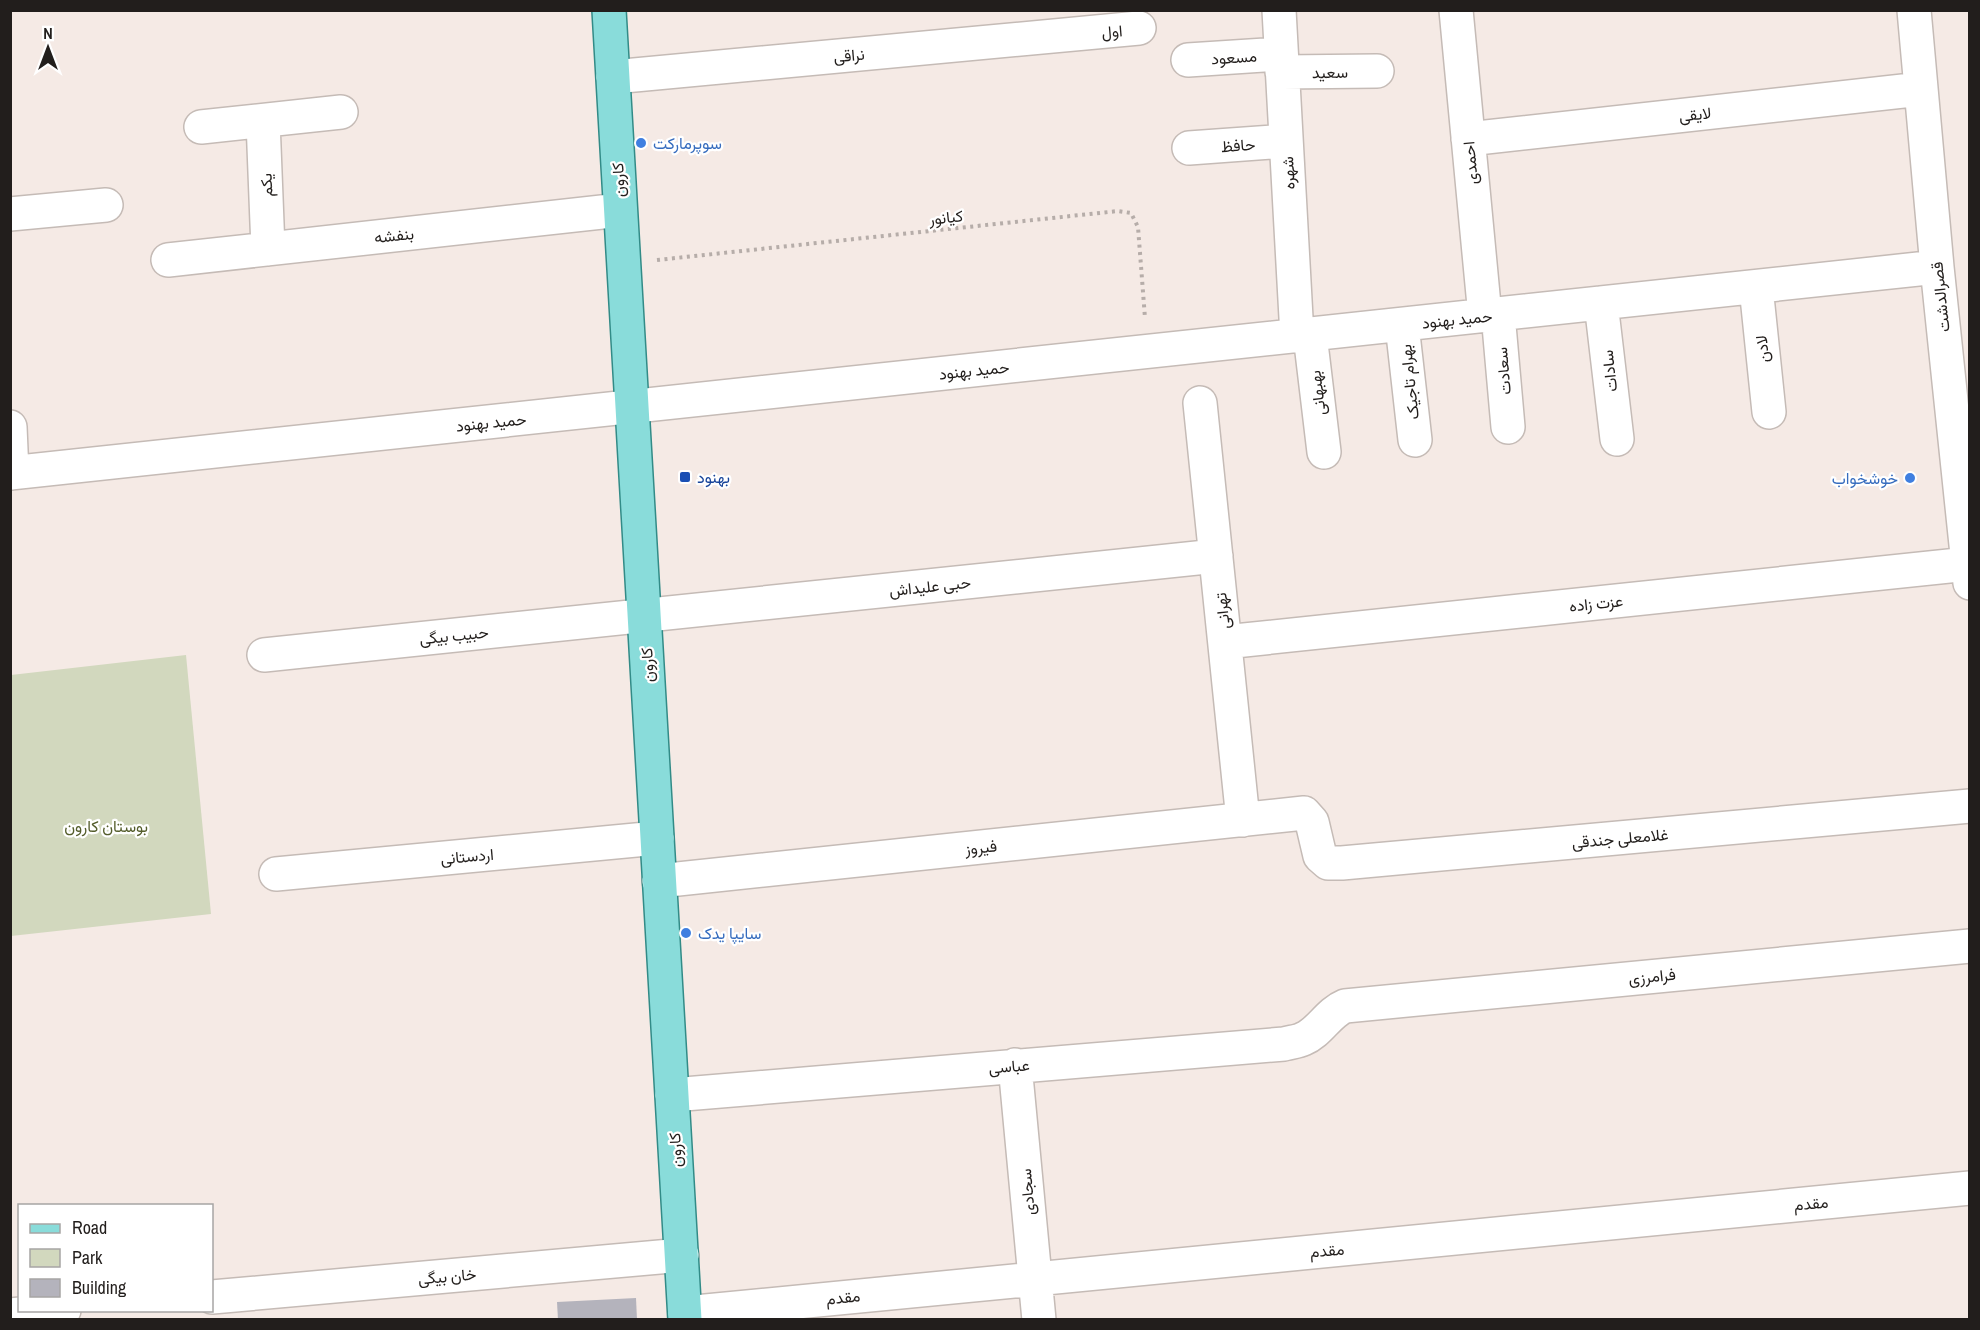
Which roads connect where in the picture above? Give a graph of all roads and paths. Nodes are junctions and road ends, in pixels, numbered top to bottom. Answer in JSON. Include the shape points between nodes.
{"nodes":[{"id":1,"x":609,"y":10,"type":"edge"},
{"id":2,"x":1279,"y":10,"type":"edge"},
{"id":3,"x":1456,"y":10,"type":"edge"},
{"id":4,"x":1914,"y":10,"type":"edge"},
{"id":5,"x":1084,"y":22,"type":"edge"},
{"id":6,"x":1139,"y":28,"type":"dead end"},
{"id":7,"x":1188,"y":60,"type":"dead end"},
{"id":8,"x":1282,"y":63,"type":"junction"},
{"id":9,"x":1377,"y":71,"type":"dead end"},
{"id":10,"x":613,"y":77,"type":"junction"},
{"id":11,"x":1921,"y":89,"type":"junction"},
{"id":12,"x":341,"y":112,"type":"dead end"},
{"id":13,"x":263,"y":121,"type":"junction"},
{"id":14,"x":201,"y":127,"type":"dead end"},
{"id":15,"x":1468,"y":139,"type":"junction"},
{"id":16,"x":1286,"y":141,"type":"junction"},
{"id":17,"x":1189,"y":148,"type":"dead end"},
{"id":18,"x":106,"y":205,"type":"dead end"},
{"id":19,"x":620,"y":210,"type":"junction"},
{"id":20,"x":10,"y":214,"type":"edge"},
{"id":21,"x":268,"y":249,"type":"junction"},
{"id":22,"x":168,"y":260,"type":"dead end"},
{"id":23,"x":623,"y":264,"type":"junction"},
{"id":24,"x":1937,"y":267,"type":"junction"},
{"id":25,"x":1756,"y":287,"type":"junction"},
{"id":26,"x":1602,"y":303,"type":"junction"},
{"id":27,"x":1492,"y":315,"type":"junction"},
{"id":28,"x":1402,"y":325,"type":"junction"},
{"id":29,"x":1303,"y":335,"type":"junction"},
{"id":30,"x":1147,"y":352,"type":"junction"},
{"id":31,"x":1200,"y":403,"type":"dead end"},
{"id":32,"x":632,"y":407,"type":"junction"},
{"id":33,"x":1769,"y":412,"type":"dead end"},
{"id":34,"x":10,"y":427,"type":"edge"},
{"id":35,"x":1509,"y":427,"type":"dead end"},
{"id":36,"x":1415,"y":440,"type":"dead end"},
{"id":37,"x":1617,"y":440,"type":"dead end"},
{"id":38,"x":1324,"y":452,"type":"dead end"},
{"id":39,"x":1964,"y":471,"type":"edge"},
{"id":40,"x":11,"y":473,"type":"edge"},
{"id":41,"x":1216,"y":556,"type":"junction"},
{"id":42,"x":1969,"y":574,"type":"edge"},
{"id":43,"x":644,"y":616,"type":"junction"},
{"id":44,"x":1225,"y":642,"type":"junction"},
{"id":45,"x":264,"y":655,"type":"dead end"},
{"id":46,"x":1970,"y":806,"type":"edge"},
{"id":47,"x":1304,"y":813,"type":"joint"},
{"id":48,"x":1244,"y":820,"type":"junction"},
{"id":49,"x":657,"y":838,"type":"junction"},
{"id":50,"x":276,"y":874,"type":"dead end"},
{"id":51,"x":659,"y":881,"type":"junction"},
{"id":52,"x":1970,"y":946,"type":"edge"},
{"id":53,"x":1334,"y":1011,"type":"joint"},
{"id":54,"x":1015,"y":1065,"type":"junction"},
{"id":55,"x":672,"y":1095,"type":"junction"},
{"id":56,"x":1970,"y":1188,"type":"edge"},
{"id":57,"x":682,"y":1255,"type":"junction"},
{"id":58,"x":1035,"y":1278,"type":"junction"},
{"id":59,"x":213,"y":1297,"type":"edge"},
{"id":60,"x":50,"y":1312,"type":"edge"},
{"id":61,"x":10,"y":1315,"type":"edge"},
{"id":62,"x":685,"y":1316,"type":"edge"},
{"id":63,"x":1039,"y":1320,"type":"edge"}],
"edges":[{"from":1,"to":10,"type":"main road","name":"کارون"},
{"from":2,"to":8,"type":"street","name":"شهره"},
{"from":3,"to":15,"type":"street","name":"احمدی"},
{"from":4,"to":11,"type":"street","name":"قصرالدشت"},
{"from":5,"to":6,"type":"street","name":"اول"},
{"from":5,"to":10,"type":"street","name":"نراقی"},
{"from":7,"to":8,"type":"street","name":"مسعود"},
{"from":8,"to":9,"type":"street","name":"سعید"},
{"from":8,"to":16,"type":"street","name":"شهره"},
{"from":10,"to":19,"type":"main road","name":"کارون"},
{"from":11,"to":15,"type":"street","name":"لایقی"},
{"from":11,"to":24,"type":"street","name":"قصرالدشت"},
{"from":12,"to":13,"type":"street"},
{"from":13,"to":14,"type":"street"},
{"from":13,"to":21,"type":"street","name":"یکم"},
{"from":15,"to":27,"type":"street","name":"احمدی"},
{"from":16,"to":17,"type":"street","name":"حافظ"},
{"from":16,"to":29,"type":"street","name":"شهره"},
{"from":18,"to":20,"type":"street"},
{"from":19,"to":21,"type":"street","name":"بنفشه"},
{"from":19,"to":23,"type":"main road","name":"کارون"},
{"from":21,"to":22,"type":"street","name":"بنفشه"},
{"from":23,"to":30,"type":"path","name":"کیانور","via":[[1118,211],[1131,213],[1138,227]]},
{"from":23,"to":32,"type":"main road","name":"کارون"},
{"from":24,"to":25,"type":"street","name":"حمید بهنود"},
{"from":24,"to":39,"type":"street","name":"قصرالدشت"},
{"from":25,"to":26,"type":"street","name":"حمید بهنود"},
{"from":25,"to":33,"type":"street","name":"لادن"},
{"from":26,"to":27,"type":"street","name":"حمید بهنود"},
{"from":26,"to":37,"type":"street","name":"سادات"},
{"from":27,"to":28,"type":"street","name":"حمید بهنود"},
{"from":27,"to":35,"type":"street","name":"سعادت"},
{"from":28,"to":29,"type":"street","name":"حمید بهنود"},
{"from":28,"to":36,"type":"street","name":"بهرام تاجیک"},
{"from":29,"to":30,"type":"street","name":"حمید بهنود"},
{"from":29,"to":38,"type":"street","name":"بهبهانی"},
{"from":30,"to":32,"type":"street","name":"حمید بهنود"},
{"from":31,"to":41,"type":"street","name":"تهرانی"},
{"from":32,"to":40,"type":"street","name":"حمید بهنود"},
{"from":32,"to":43,"type":"main road","name":"کارون"},
{"from":34,"to":40,"type":"street"},
{"from":39,"to":42,"type":"street","name":"قصرالدشت"},
{"from":41,"to":43,"type":"street","name":"حبی علیداش"},
{"from":41,"to":44,"type":"street","name":"تهرانی"},
{"from":42,"to":44,"type":"street","name":"عزت زاده"},
{"from":43,"to":45,"type":"street","name":"حبیب بیگی"},
{"from":43,"to":49,"type":"main road","name":"کارون"},
{"from":44,"to":48,"type":"street","name":"تهرانی"},
{"from":46,"to":47,"type":"street","name":"غلامعلی جندقی","via":[[1342,863],[1328,863],[1320,856],[1312,822]]},
{"from":47,"to":48,"type":"street","name":"فیروز"},
{"from":48,"to":51,"type":"street","name":"فیروز"},
{"from":49,"to":50,"type":"street","name":"اردستانی"},
{"from":49,"to":51,"type":"main road","name":"کارون"},
{"from":51,"to":55,"type":"main road","name":"کارون"},
{"from":52,"to":53,"type":"street","name":"فرامرزی","via":[[1358,1005]]},
{"from":53,"to":54,"type":"street","name":"عباسی","via":[[1304,1039],[1284,1044]]},
{"from":54,"to":55,"type":"street","name":"عباسی"},
{"from":54,"to":58,"type":"street","name":"سجادی"},
{"from":55,"to":57,"type":"main road","name":"کارون"},
{"from":56,"to":58,"type":"street","name":"مقدم"},
{"from":57,"to":59,"type":"street","name":"خان بیگی"},
{"from":57,"to":62,"type":"main road","name":"کارون"},
{"from":58,"to":62,"type":"street","name":"مقدم"},
{"from":58,"to":63,"type":"street","name":"سجادی"},
{"from":60,"to":61,"type":"street"}]}
